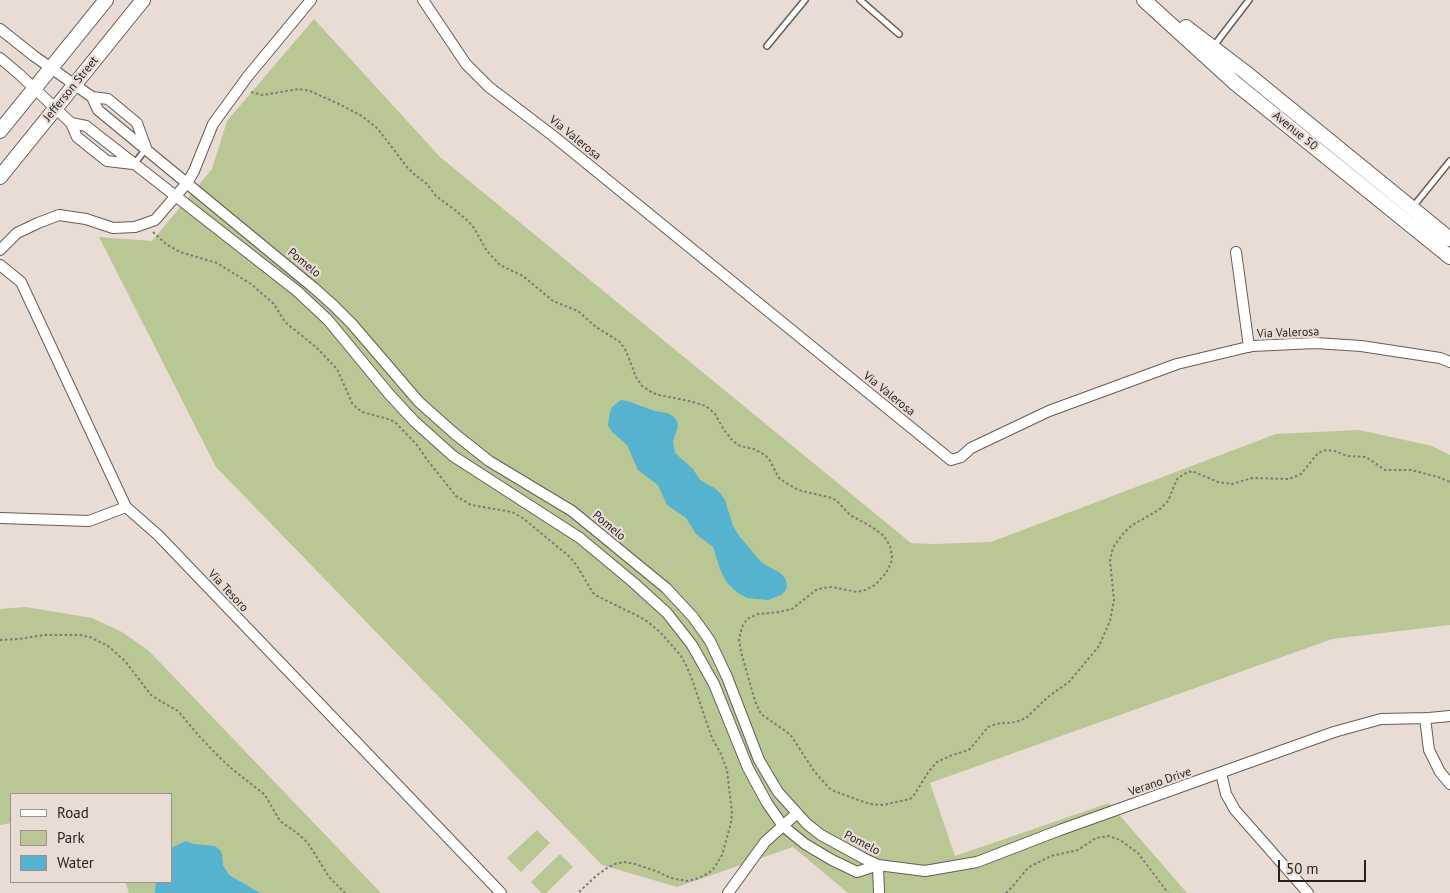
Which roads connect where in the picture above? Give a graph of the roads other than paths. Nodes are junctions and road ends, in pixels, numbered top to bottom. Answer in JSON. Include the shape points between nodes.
{"nodes":[{"id":1,"x":106,"y":0,"type":"edge"},
{"id":2,"x":143,"y":0,"type":"edge"},
{"id":3,"x":311,"y":0,"type":"edge"},
{"id":4,"x":423,"y":0,"type":"edge"},
{"id":5,"x":805,"y":0,"type":"edge"},
{"id":6,"x":860,"y":0,"type":"edge"},
{"id":7,"x":1144,"y":0,"type":"edge"},
{"id":8,"x":1151,"y":0,"type":"edge"},
{"id":9,"x":1250,"y":0,"type":"edge"},
{"id":10,"x":0,"y":29,"type":"edge"},
{"id":11,"x":898,"y":34,"type":"dead end"},
{"id":12,"x":766,"y":46,"type":"dead end"},
{"id":13,"x":1212,"y":48,"type":"junction"},
{"id":14,"x":0,"y":58,"type":"edge"},
{"id":15,"x":51,"y":68,"type":"junction"},
{"id":16,"x":75,"y":84,"type":"junction"},
{"id":17,"x":34,"y":88,"type":"junction"},
{"id":18,"x":92,"y":97,"type":"junction"},
{"id":19,"x":56,"y":108,"type":"junction"},
{"id":20,"x":0,"y":131,"type":"edge"},
{"id":21,"x":146,"y":149,"type":"junction"},
{"id":22,"x":1450,"y":161,"type":"edge"},
{"id":23,"x":134,"y":164,"type":"junction"},
{"id":24,"x":0,"y":177,"type":"edge"},
{"id":25,"x":187,"y":183,"type":"junction"},
{"id":26,"x":176,"y":196,"type":"junction"},
{"id":27,"x":1412,"y":209,"type":"junction"},
{"id":28,"x":1450,"y":240,"type":"edge"},
{"id":29,"x":0,"y":250,"type":"edge"},
{"id":30,"x":1236,"y":252,"type":"dead end"},
{"id":31,"x":1450,"y":257,"type":"edge"},
{"id":32,"x":0,"y":265,"type":"edge"},
{"id":33,"x":1250,"y":347,"type":"junction"},
{"id":34,"x":1450,"y":362,"type":"edge"},
{"id":35,"x":126,"y":507,"type":"junction"},
{"id":36,"x":0,"y":518,"type":"edge"},
{"id":37,"x":1450,"y":716,"type":"edge"},
{"id":38,"x":1425,"y":718,"type":"junction"},
{"id":39,"x":1221,"y":773,"type":"junction"},
{"id":40,"x":1450,"y":784,"type":"edge"},
{"id":41,"x":796,"y":814,"type":"junction"},
{"id":42,"x":783,"y":826,"type":"junction"},
{"id":43,"x":878,"y":865,"type":"junction"},
{"id":44,"x":501,"y":893,"type":"edge"},
{"id":45,"x":728,"y":893,"type":"edge"},
{"id":46,"x":879,"y":893,"type":"edge"},
{"id":47,"x":1308,"y":893,"type":"edge"}],
"edges":[{"from":1,"to":15,"type":"main road"},
{"from":2,"to":16,"type":"main road","name":"Jefferson Street"},
{"from":3,"to":25,"type":"street","via":[[214,124]]},
{"from":4,"to":33,"type":"street","name":"Via Valerosa","via":[[466,64],[489,87],[951,460],[961,458],[971,448],[1048,410],[1177,364]]},
{"from":5,"to":12,"type":"lane"},
{"from":6,"to":11,"type":"lane"},
{"from":7,"to":31,"type":"main road","name":"Avenue 50","via":[[1235,83]]},
{"from":8,"to":13,"type":"main road","name":"Avenue 50"},
{"from":9,"to":13,"type":"lane"},
{"from":10,"to":15,"type":"street","name":"Pomelo"},
{"from":13,"to":27,"type":"main road","name":"Avenue 50"},
{"from":14,"to":17,"type":"street","name":"Pomelo"},
{"from":15,"to":16,"type":"street","name":"Pomelo"},
{"from":15,"to":17,"type":"main road"},
{"from":16,"to":18,"type":"street","name":"Pomelo"},
{"from":16,"to":19,"type":"main road","name":"Jefferson Street"},
{"from":17,"to":19,"type":"street","name":"Pomelo"},
{"from":17,"to":20,"type":"main road"},
{"from":18,"to":21,"type":"street","name":"Pomelo","via":[[98,110]]},
{"from":18,"to":21,"type":"street","name":"Pomelo","via":[[108,99],[137,123]]},
{"from":19,"to":23,"type":"street","name":"Pomelo","via":[[71,123],[86,126]]},
{"from":19,"to":24,"type":"main road","name":"Jefferson Street"},
{"from":21,"to":23,"type":"lane"},
{"from":21,"to":25,"type":"street","name":"Pomelo"},
{"from":22,"to":27,"type":"lane"},
{"from":23,"to":26,"type":"street","name":"Pomelo"},
{"from":25,"to":26,"type":"street"},
{"from":25,"to":41,"type":"street","name":"Pomelo","via":[[333,305],[419,402],[455,434],[489,460],[572,511],[666,588],[693,617],[710,642],[759,760]]},
{"from":26,"to":29,"type":"street","via":[[154,220],[145,224],[113,228],[86,219],[59,216],[17,233]]},
{"from":26,"to":42,"type":"street","name":"Pomelo","via":[[297,291],[328,320],[414,421],[454,456],[580,538],[667,613],[692,645],[714,684],[748,768]]},
{"from":27,"to":28,"type":"main road","name":"Avenue 50"},
{"from":30,"to":33,"type":"street"},
{"from":32,"to":35,"type":"street","name":"Via Tesoro","via":[[21,282]]},
{"from":33,"to":34,"type":"street","name":"Via Valerosa","via":[[1315,343],[1361,346]]},
{"from":35,"to":36,"type":"street","via":[[89,521]]},
{"from":35,"to":44,"type":"street","name":"Via Tesoro","via":[[158,535]]},
{"from":37,"to":38,"type":"street","name":"Verano Drive"},
{"from":38,"to":39,"type":"street","name":"Verano Drive","via":[[1381,720],[1334,732]]},
{"from":38,"to":40,"type":"street","via":[[1429,750]]},
{"from":39,"to":43,"type":"street","name":"Verano Drive","via":[[977,862],[925,871]]},
{"from":39,"to":47,"type":"street","via":[[1226,794],[1235,810]]},
{"from":41,"to":42,"type":"street"},
{"from":41,"to":43,"type":"street","name":"Pomelo","via":[[821,835]]},
{"from":42,"to":43,"type":"street","name":"Pomelo","via":[[832,860],[858,872]]},
{"from":42,"to":45,"type":"street","via":[[765,842]]},
{"from":43,"to":46,"type":"street"}]}
